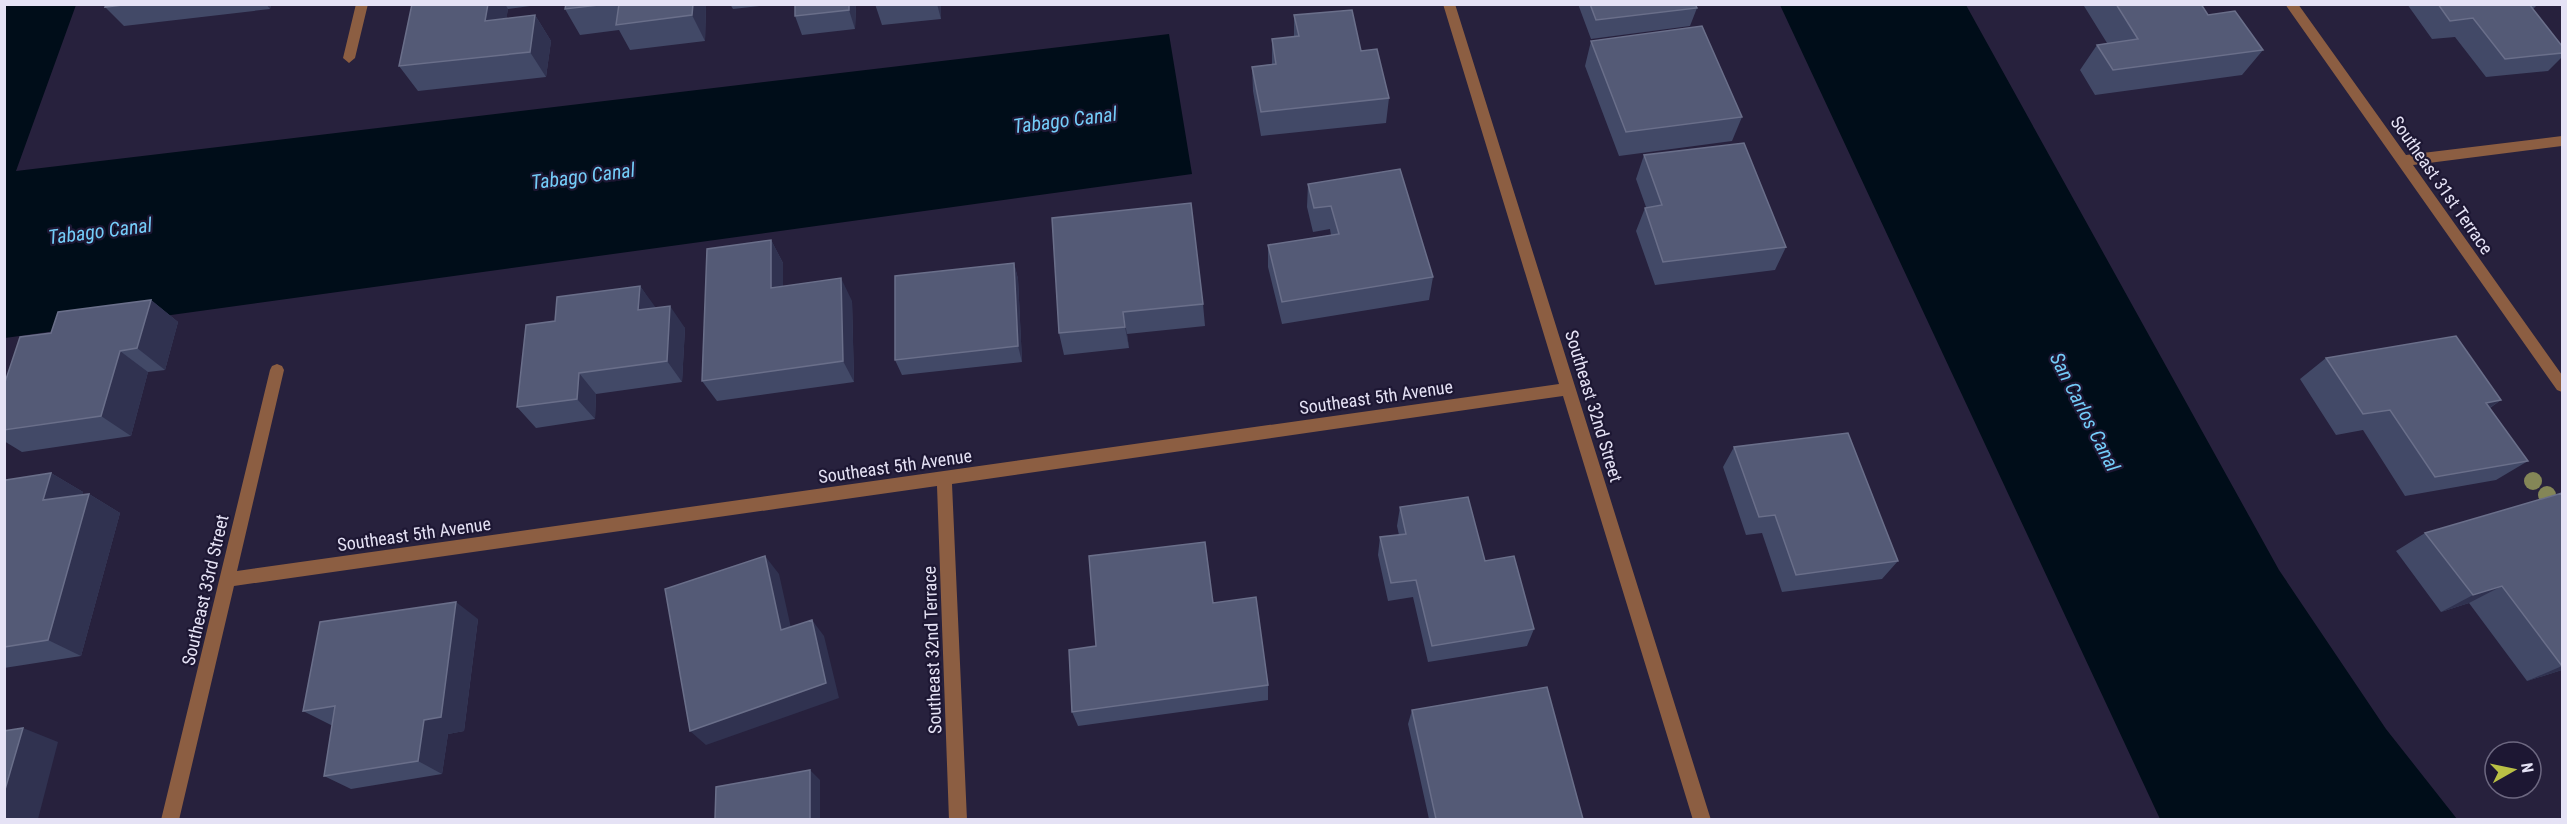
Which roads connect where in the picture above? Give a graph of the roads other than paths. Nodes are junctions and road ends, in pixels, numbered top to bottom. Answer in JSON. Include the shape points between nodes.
{"nodes":[{"id":1,"x":362,"y":4,"type":"edge"},
{"id":2,"x":1449,"y":4,"type":"edge"},
{"id":3,"x":2291,"y":4,"type":"edge"},
{"id":4,"x":349,"y":58,"type":"dead end"},
{"id":5,"x":2562,"y":141,"type":"edge"},
{"id":6,"x":2403,"y":161,"type":"junction"},
{"id":7,"x":277,"y":370,"type":"dead end"},
{"id":8,"x":2562,"y":386,"type":"edge"},
{"id":9,"x":1568,"y":389,"type":"junction"},
{"id":10,"x":944,"y":479,"type":"junction"},
{"id":11,"x":227,"y":580,"type":"junction"},
{"id":12,"x":170,"y":819,"type":"edge"},
{"id":13,"x":958,"y":819,"type":"edge"},
{"id":14,"x":1702,"y":819,"type":"edge"}],
"edges":[{"from":1,"to":4,"type":"street"},
{"from":2,"to":9,"type":"street","name":"Southeast 32nd Street"},
{"from":3,"to":6,"type":"street","name":"Southeast 31st Terrace"},
{"from":5,"to":6,"type":"street"},
{"from":6,"to":8,"type":"street","name":"Southeast 31st Terrace"},
{"from":7,"to":11,"type":"street","name":"Southeast 33rd Street"},
{"from":9,"to":10,"type":"street","name":"Southeast 5th Avenue"},
{"from":9,"to":14,"type":"street","name":"Southeast 32nd Street"},
{"from":10,"to":11,"type":"street","name":"Southeast 5th Avenue"},
{"from":10,"to":13,"type":"street","name":"Southeast 32nd Terrace"},
{"from":11,"to":12,"type":"street","name":"Southeast 33rd Street"}]}
